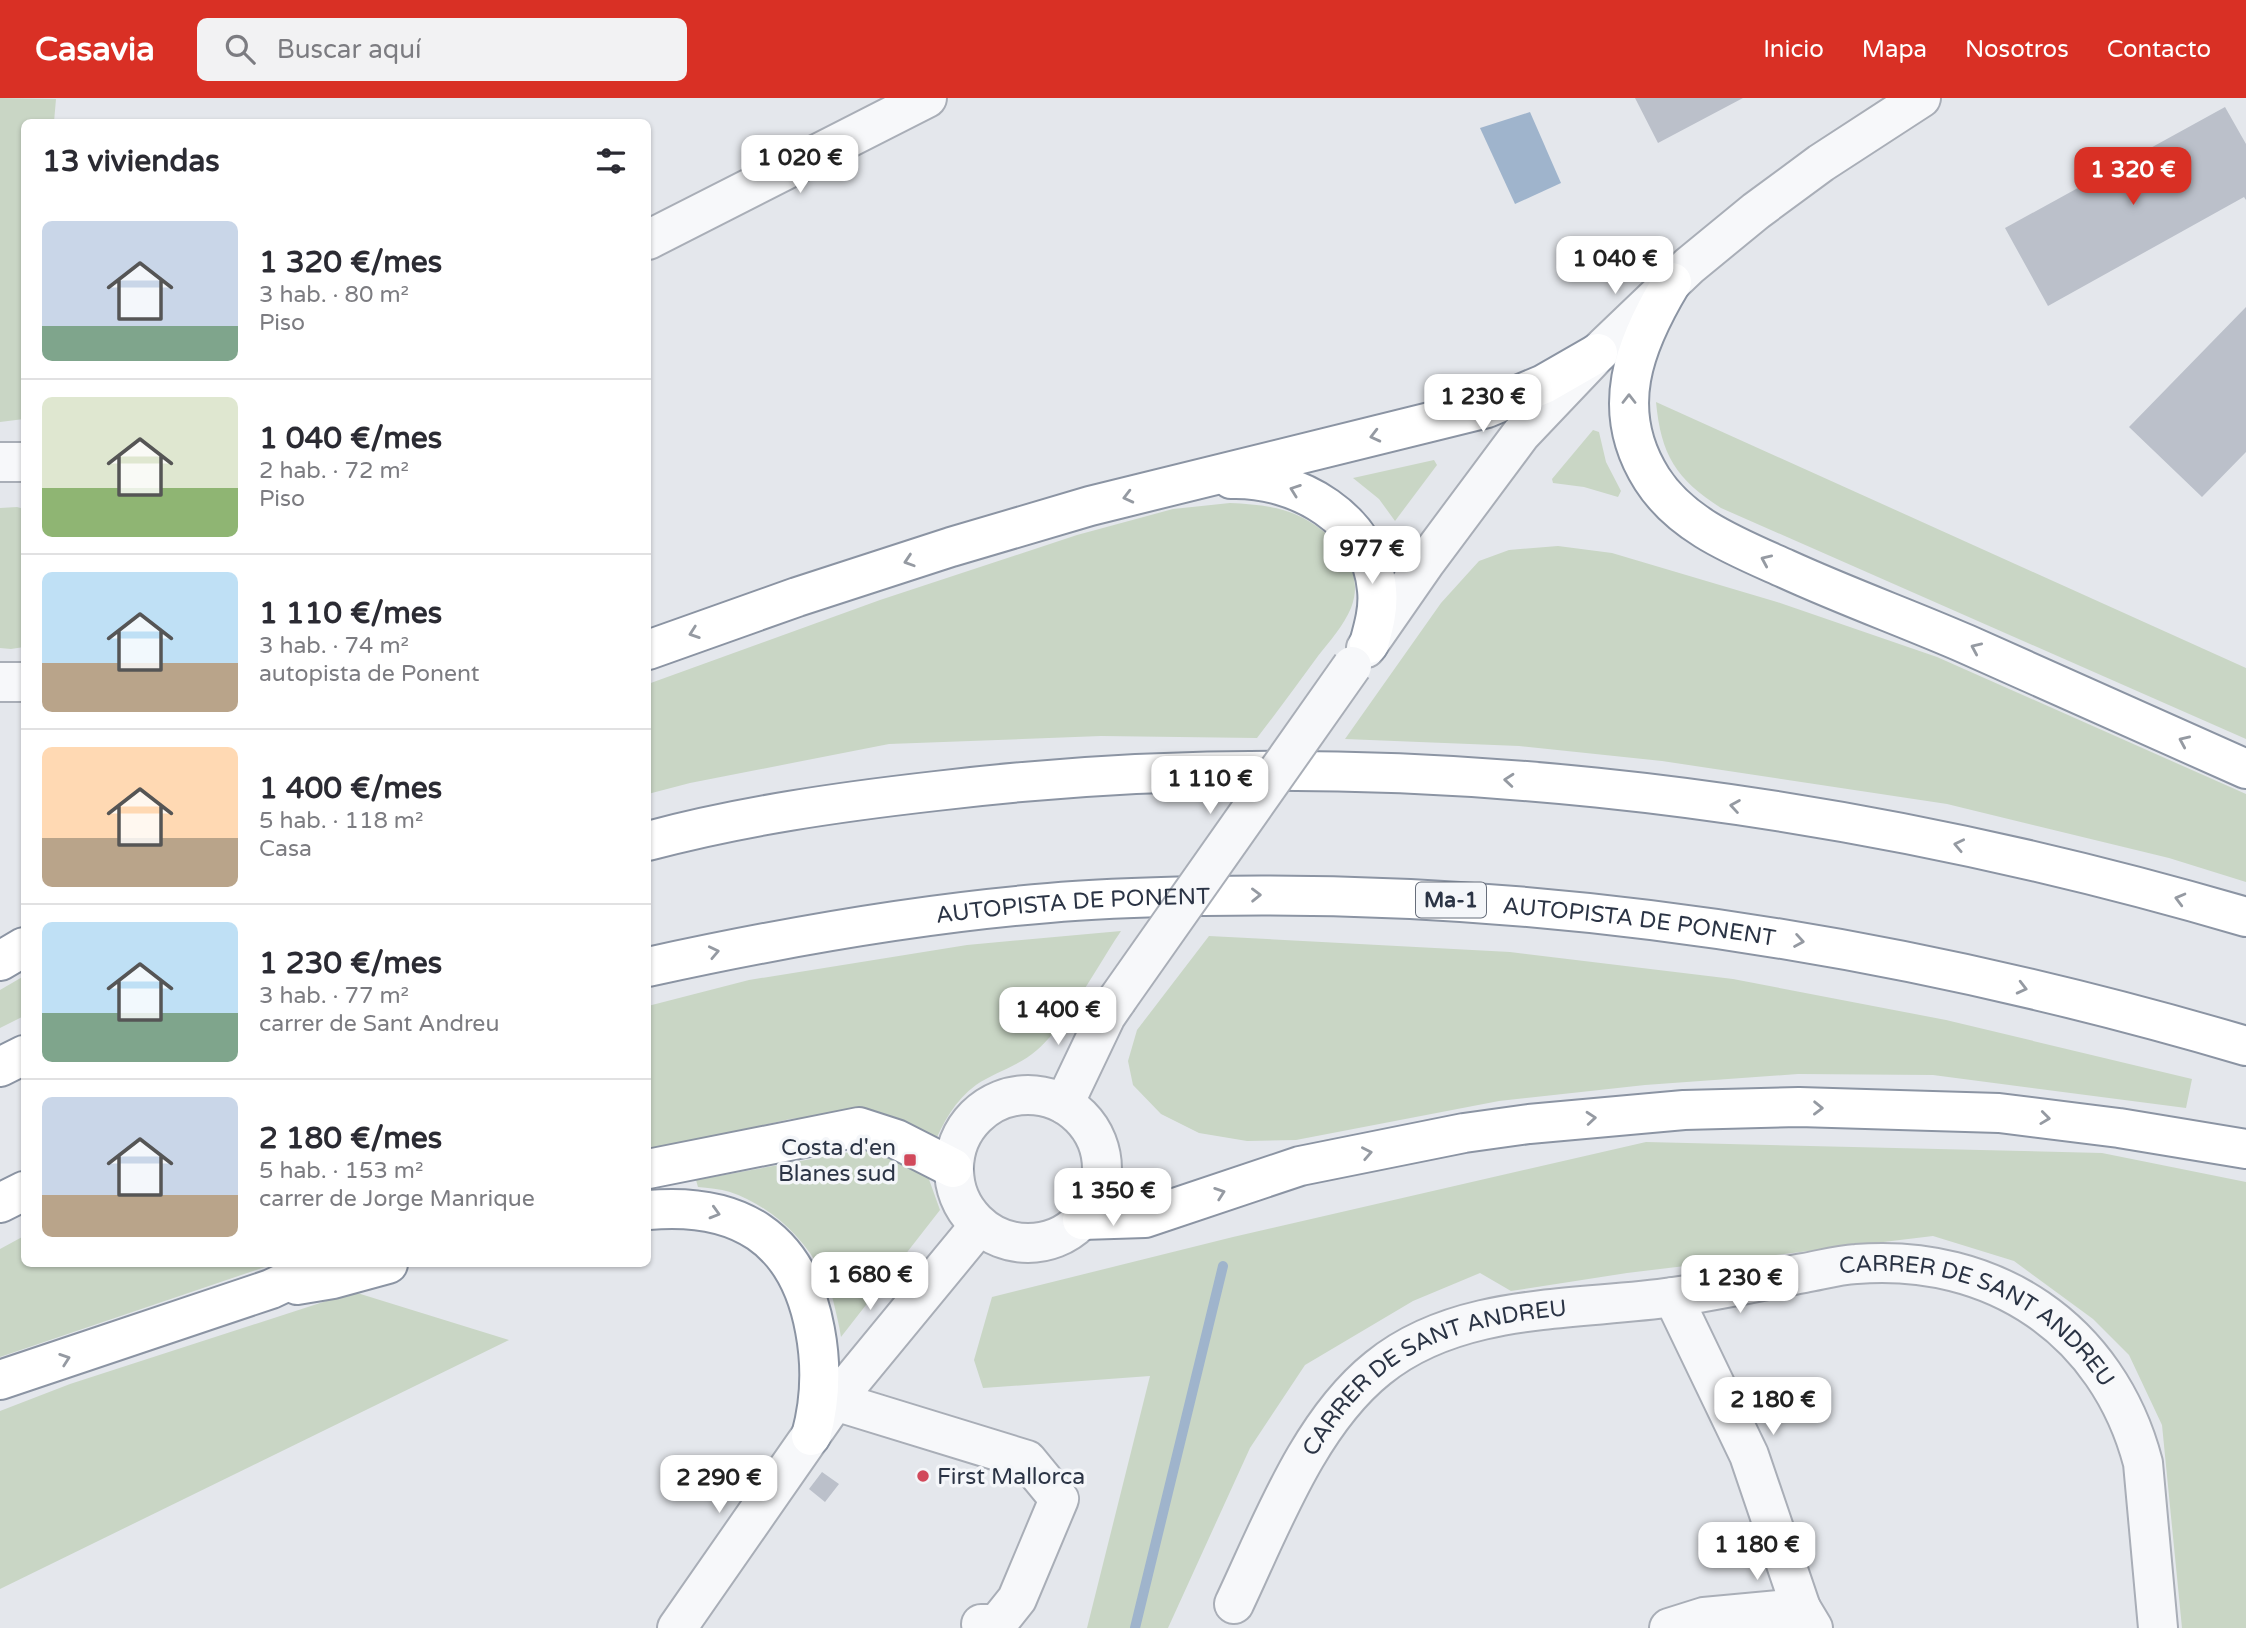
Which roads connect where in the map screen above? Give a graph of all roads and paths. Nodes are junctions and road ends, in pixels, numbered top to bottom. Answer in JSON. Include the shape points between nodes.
{"nodes":[{"id":1,"x":927,"y":98,"type":"edge"},
{"id":2,"x":1921,"y":98,"type":"edge"},
{"id":3,"x":651,"y":238,"type":"edge"},
{"id":4,"x":1672,"y":282,"type":"junction"},
{"id":5,"x":1598,"y":353,"type":"junction"},
{"id":6,"x":0,"y":462,"type":"edge"},
{"id":7,"x":21,"y":462,"type":"edge"},
{"id":8,"x":1194,"y":481,"type":"junction"},
{"id":9,"x":651,"y":649,"type":"edge"},
{"id":10,"x":1361,"y":655,"type":"junction"},
{"id":11,"x":0,"y":682,"type":"edge"},
{"id":12,"x":21,"y":682,"type":"edge"},
{"id":13,"x":2246,"y":769,"type":"edge"},
{"id":14,"x":651,"y":840,"type":"edge"},
{"id":15,"x":2246,"y":917,"type":"edge"},
{"id":16,"x":21,"y":949,"type":"edge"},
{"id":17,"x":0,"y":961,"type":"edge"},
{"id":18,"x":651,"y":966,"type":"edge"},
{"id":19,"x":2246,"y":1046,"type":"edge"},
{"id":20,"x":21,"y":1056,"type":"edge"},
{"id":21,"x":0,"y":1067,"type":"edge"},
{"id":22,"x":1064,"y":1104,"type":"junction"},
{"id":23,"x":2246,"y":1149,"type":"edge"},
{"id":24,"x":651,"y":1168,"type":"edge"},
{"id":25,"x":953,"y":1168,"type":"junction"},
{"id":26,"x":21,"y":1192,"type":"edge"},
{"id":27,"x":0,"y":1203,"type":"edge"},
{"id":28,"x":651,"y":1210,"type":"edge"},
{"id":29,"x":1082,"y":1220,"type":"junction"},
{"id":30,"x":979,"y":1226,"type":"junction"},
{"id":31,"x":318,"y":1267,"type":"edge"},
{"id":32,"x":377,"y":1267,"type":"edge"},
{"id":33,"x":271,"y":1289,"type":"junction"},
{"id":34,"x":1673,"y":1297,"type":"junction"},
{"id":35,"x":0,"y":1381,"type":"edge"},
{"id":36,"x":835,"y":1401,"type":"junction"},
{"id":37,"x":811,"y":1436,"type":"junction"},
{"id":38,"x":1234,"y":1604,"type":"dead end"},
{"id":39,"x":1807,"y":1618,"type":"edge"},
{"id":40,"x":981,"y":1624,"type":"dead end"},
{"id":41,"x":677,"y":1628,"type":"edge"},
{"id":42,"x":1669,"y":1628,"type":"edge"},
{"id":43,"x":2158,"y":1628,"type":"edge"}],
"edges":[{"from":1,"to":3,"type":"street"},
{"from":2,"to":4,"type":"street","via":[[1788,187]]},
{"from":4,"to":5,"type":"street"},
{"from":13,"to":4,"type":"highway","one_way":true,"via":[[1743,550],[1685,516],[1666,499],[1642,462],[1629,407],[1639,344]]},
{"from":5,"to":8,"type":"highway","one_way":true,"via":[[1544,384],[1487,408]]},
{"from":5,"to":10,"type":"street","via":[[1521,434]]},
{"from":6,"to":7,"type":"street"},
{"from":8,"to":9,"type":"highway","one_way":true,"via":[[951,547]]},
{"from":10,"to":8,"type":"highway","one_way":true,"via":[[1376,617],[1376,580],[1362,545],[1346,523],[1299,490],[1244,479]]},
{"from":10,"to":22,"type":"street","bridge":true,"via":[[1117,1000]]},
{"from":11,"to":12,"type":"street"},
{"from":15,"to":14,"type":"highway","one_way":true,"via":[[2000,854],[1800,816],[1597,788],[1380,773],[1207,771],[988,784],[782,813]]},
{"from":16,"to":17,"type":"highway"},
{"from":18,"to":19,"type":"highway","name":"AUTOPISTA DE PONENT","number":"Ma-1","one_way":true,"via":[[834,930],[1050,902],[1262,895],[1479,901],[1801,941],[2015,986]]},
{"from":20,"to":21,"type":"highway"},
{"from":22,"to":25,"type":"street","via":[[1040,1096],[1014,1096],[990,1104],[971,1120],[958,1142]]},
{"from":22,"to":29,"type":"street","via":[[1094,1136],[1101,1157],[1095,1201]]},
{"from":29,"to":23,"type":"highway","one_way":true,"via":[[1145,1219],[1300,1166],[1464,1133],[1684,1110],[1799,1107],[1999,1112]]},
{"from":24,"to":25,"type":"highway","via":[[859,1126]]},
{"from":25,"to":30,"type":"street","via":[[956,1189]]},
{"from":26,"to":27,"type":"highway"},
{"from":28,"to":37,"type":"highway","one_way":true,"via":[[706,1210],[730,1218],[772,1241],[788,1260],[812,1311],[818,1347],[818,1410]]},
{"from":29,"to":30,"type":"street","via":[[1044,1242],[999,1238]]},
{"from":30,"to":36,"type":"street"},
{"from":31,"to":33,"type":"highway"},
{"from":32,"to":33,"type":"highway"},
{"from":35,"to":33,"type":"highway","one_way":true},
{"from":34,"to":38,"type":"street","name":"CARRER DE SANT ANDREU","via":[[1482,1321],[1427,1338],[1378,1367],[1337,1410],[1307,1454]]},
{"from":34,"to":39,"type":"street","via":[[1749,1455]]},
{"from":34,"to":43,"type":"street","name":"CARRER DE SANT ANDREU","via":[[1854,1264],[1892,1263],[1954,1270],[2009,1291],[2038,1308],[2088,1354],[2109,1382],[2136,1437],[2143,1464]]},
{"from":36,"to":37,"type":"street"},
{"from":36,"to":40,"type":"street","via":[[1027,1460],[1059,1499],[1017,1600],[997,1624]]},
{"from":37,"to":41,"type":"street"},
{"from":39,"to":42,"type":"street","via":[[1704,1617]]}]}
